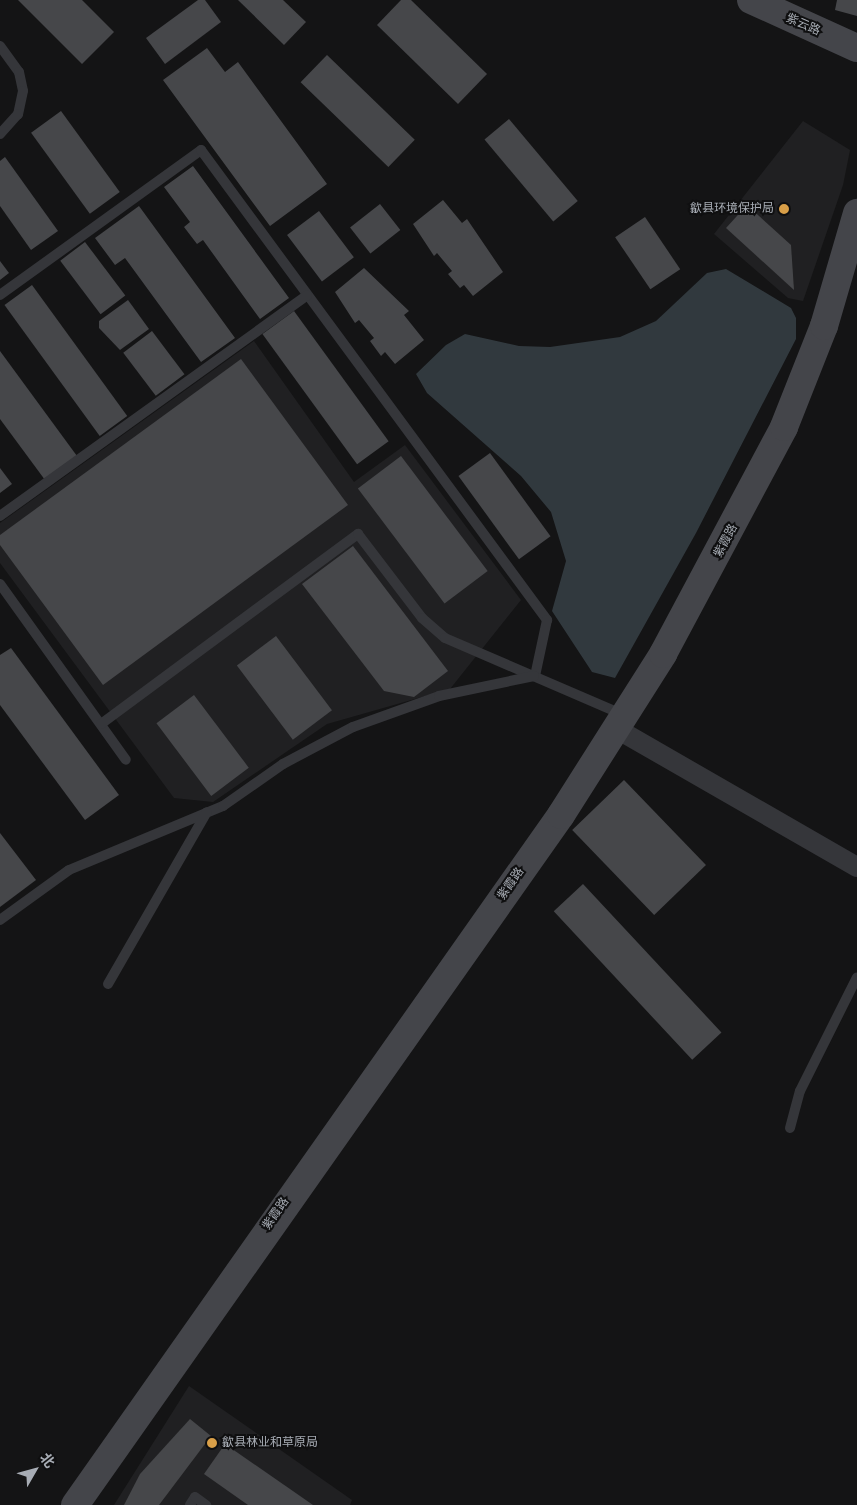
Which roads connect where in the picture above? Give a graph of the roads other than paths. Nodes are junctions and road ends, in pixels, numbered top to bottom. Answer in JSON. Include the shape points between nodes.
{"nodes":[{"id":1,"x":751,"y":0,"type":"edge"},
{"id":2,"x":0,"y":46,"type":"edge"},
{"id":3,"x":857,"y":48,"type":"edge"},
{"id":4,"x":0,"y":134,"type":"edge"},
{"id":5,"x":857,"y":214,"type":"edge"},
{"id":6,"x":0,"y":295,"type":"edge"},
{"id":7,"x":307,"y":295,"type":"junction"},
{"id":8,"x":0,"y":516,"type":"edge"},
{"id":9,"x":0,"y":584,"type":"edge"},
{"id":10,"x":535,"y":676,"type":"junction"},
{"id":11,"x":621,"y":722,"type":"junction"},
{"id":12,"x":101,"y":724,"type":"junction"},
{"id":13,"x":126,"y":760,"type":"dead end"},
{"id":14,"x":207,"y":812,"type":"junction"},
{"id":15,"x":857,"y":867,"type":"edge"},
{"id":16,"x":0,"y":920,"type":"edge"},
{"id":17,"x":857,"y":977,"type":"edge"},
{"id":18,"x":108,"y":984,"type":"dead end"},
{"id":19,"x":790,"y":1128,"type":"dead end"},
{"id":20,"x":75,"y":1505,"type":"edge"},
{"id":21,"x":190,"y":1505,"type":"edge"},
{"id":22,"x":206,"y":1505,"type":"edge"}],
"edges":[{"from":1,"to":3,"type":"street","name":"紫云路"},
{"from":2,"to":4,"type":"lane","via":[[19,72],[23,91],[18,114]]},
{"from":5,"to":11,"type":"street","name":"紫霞路","via":[[824,326],[784,427],[711,570]]},
{"from":6,"to":7,"type":"lane","via":[[201,150]]},
{"from":7,"to":8,"type":"lane"},
{"from":7,"to":10,"type":"lane","via":[[547,620]]},
{"from":9,"to":12,"type":"lane"},
{"from":10,"to":11,"type":"lane"},
{"from":10,"to":12,"type":"lane","via":[[471,652],[432,628],[358,534]]},
{"from":10,"to":14,"type":"lane","via":[[439,696],[353,728]]},
{"from":11,"to":15,"type":"street"},
{"from":11,"to":20,"type":"street","name":"紫霞路"},
{"from":12,"to":13,"type":"lane"},
{"from":14,"to":16,"type":"lane","via":[[70,870]]},
{"from":14,"to":18,"type":"lane"},
{"from":17,"to":19,"type":"lane","via":[[800,1091]]},
{"from":21,"to":22,"type":"lane","via":[[194,1497]]}]}
